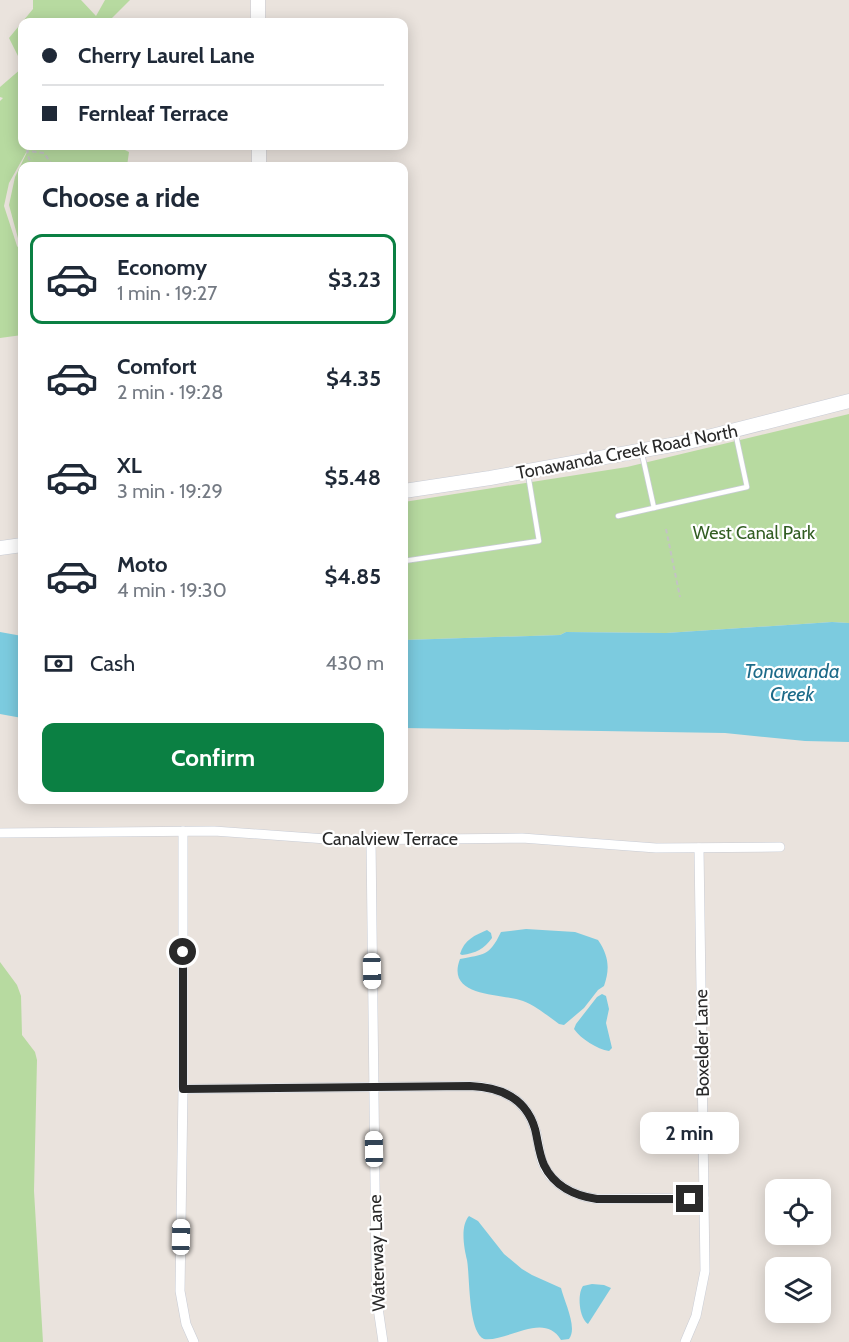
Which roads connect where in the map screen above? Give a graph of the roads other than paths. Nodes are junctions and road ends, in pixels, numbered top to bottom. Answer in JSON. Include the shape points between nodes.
{"nodes":[{"id":1,"x":258,"y":0,"type":"edge"},
{"id":2,"x":258,"y":18,"type":"edge"},
{"id":3,"x":849,"y":401,"type":"edge"},
{"id":4,"x":735,"y":431,"type":"junction"},
{"id":5,"x":642,"y":451,"type":"junction"},
{"id":6,"x":528,"y":472,"type":"junction"},
{"id":7,"x":408,"y":489,"type":"edge"},
{"id":8,"x":654,"y":508,"type":"junction"},
{"id":9,"x":618,"y":516,"type":"dead end"},
{"id":10,"x":18,"y":546,"type":"edge"},
{"id":11,"x":0,"y":548,"type":"edge"},
{"id":12,"x":408,"y":560,"type":"edge"},
{"id":13,"x":183,"y":831,"type":"junction"},
{"id":14,"x":0,"y":833,"type":"edge"},
{"id":15,"x":371,"y":840,"type":"junction"},
{"id":16,"x":780,"y":847,"type":"dead end"},
{"id":17,"x":699,"y":848,"type":"junction"},
{"id":18,"x":373,"y":1088,"type":"junction"},
{"id":19,"x":183,"y":1089,"type":"junction"},
{"id":20,"x":704,"y":1198,"type":"junction"},
{"id":21,"x":194,"y":1342,"type":"edge"},
{"id":22,"x":383,"y":1342,"type":"edge"},
{"id":23,"x":685,"y":1342,"type":"edge"}],
"edges":[{"from":1,"to":2,"type":"street"},
{"from":3,"to":4,"type":"street","name":"Tonawanda Creek Road North"},
{"from":4,"to":5,"type":"street","name":"Tonawanda Creek Road North"},
{"from":4,"to":8,"type":"lane","via":[[747,487]]},
{"from":5,"to":6,"type":"street","name":"Tonawanda Creek Road North"},
{"from":5,"to":8,"type":"lane"},
{"from":6,"to":7,"type":"street","name":"Tonawanda Creek Road North"},
{"from":6,"to":12,"type":"lane","via":[[539,541]]},
{"from":8,"to":9,"type":"lane"},
{"from":10,"to":11,"type":"street"},
{"from":13,"to":14,"type":"street","name":"Canalview Terrace"},
{"from":13,"to":15,"type":"street","name":"Canalview Terrace"},
{"from":13,"to":19,"type":"street"},
{"from":15,"to":17,"type":"street","name":"Canalview Terrace","via":[[522,838]]},
{"from":15,"to":18,"type":"street","name":"Waterway Lane"},
{"from":16,"to":17,"type":"street","name":"Canalview Terrace"},
{"from":17,"to":20,"type":"street","name":"Boxelder Lane"},
{"from":18,"to":19,"type":"street"},
{"from":18,"to":20,"type":"street","via":[[470,1086],[498,1090],[514,1098],[527,1111],[544,1165],[553,1179],[582,1197]]},
{"from":18,"to":22,"type":"street","name":"Waterway Lane","via":[[377,1301]]},
{"from":19,"to":21,"type":"street","via":[[180,1291]]},
{"from":20,"to":23,"type":"street","name":"Boxelder Lane","via":[[703,1283]]}]}
